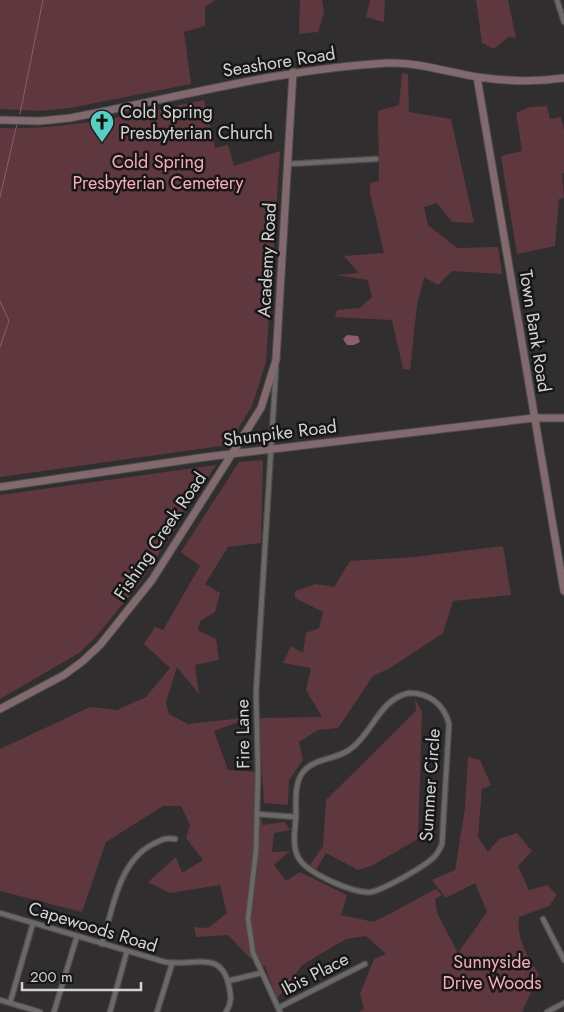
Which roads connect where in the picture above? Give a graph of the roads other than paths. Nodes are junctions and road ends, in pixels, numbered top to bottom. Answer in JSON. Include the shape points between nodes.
{"nodes":[{"id":1,"x":558,"y":0,"type":"edge"},
{"id":2,"x":564,"y":22,"type":"edge"},
{"id":3,"x":293,"y":72,"type":"junction"},
{"id":4,"x":477,"y":77,"type":"junction"},
{"id":5,"x":564,"y":78,"type":"edge"},
{"id":6,"x":0,"y":120,"type":"edge"},
{"id":7,"x":376,"y":159,"type":"dead end"},
{"id":8,"x":288,"y":164,"type":"junction"},
{"id":9,"x":276,"y":360,"type":"junction"},
{"id":10,"x":534,"y":418,"type":"junction"},
{"id":11,"x":564,"y":418,"type":"edge"},
{"id":12,"x":271,"y":449,"type":"junction"},
{"id":13,"x":233,"y":454,"type":"junction"},
{"id":14,"x":0,"y":488,"type":"edge"},
{"id":15,"x":564,"y":591,"type":"edge"},
{"id":16,"x":0,"y":709,"type":"edge"},
{"id":17,"x":257,"y":814,"type":"junction"},
{"id":18,"x":296,"y":817,"type":"junction"},
{"id":19,"x":175,"y":839,"type":"dead end"},
{"id":20,"x":0,"y":913,"type":"edge"},
{"id":21,"x":543,"y":919,"type":"dead end"},
{"id":22,"x":33,"y":923,"type":"junction"},
{"id":23,"x":76,"y":936,"type":"junction"},
{"id":24,"x":102,"y":944,"type":"junction"},
{"id":25,"x":127,"y":951,"type":"junction"},
{"id":26,"x":564,"y":960,"type":"edge"},
{"id":27,"x":172,"y":964,"type":"junction"},
{"id":28,"x":365,"y":964,"type":"dead end"},
{"id":29,"x":261,"y":973,"type":"junction"},
{"id":30,"x":228,"y":981,"type":"junction"},
{"id":31,"x":0,"y":1000,"type":"edge"},
{"id":32,"x":10,"y":1003,"type":"junction"},
{"id":33,"x":564,"y":1004,"type":"edge"},
{"id":34,"x":279,"y":1010,"type":"edge"},
{"id":35,"x":40,"y":1012,"type":"edge"},
{"id":36,"x":54,"y":1012,"type":"edge"},
{"id":37,"x":110,"y":1012,"type":"edge"},
{"id":38,"x":158,"y":1012,"type":"edge"},
{"id":39,"x":226,"y":1012,"type":"edge"},
{"id":40,"x":547,"y":1012,"type":"edge"}],
"edges":[{"from":1,"to":2,"type":"street"},
{"from":3,"to":4,"type":"street","name":"Seashore Road","via":[[394,63]]},
{"from":3,"to":6,"type":"street","name":"Seashore Road","via":[[70,118]]},
{"from":3,"to":8,"type":"street","name":"Academy Road"},
{"from":4,"to":5,"type":"street","name":"Seashore Road","via":[[517,80]]},
{"from":4,"to":10,"type":"street","name":"Town Bank Road"},
{"from":7,"to":8,"type":"street"},
{"from":8,"to":9,"type":"street","name":"Academy Road"},
{"from":9,"to":12,"type":"street","name":"Academy Road"},
{"from":9,"to":13,"type":"street","name":"Fishing Creek Road","via":[[261,408]]},
{"from":10,"to":11,"type":"street","name":"Shunpike Road"},
{"from":10,"to":12,"type":"street","name":"Shunpike Road"},
{"from":10,"to":15,"type":"street","name":"Town Bank Road"},
{"from":12,"to":13,"type":"street","name":"Shunpike Road"},
{"from":12,"to":17,"type":"street","name":"Fire Lane","via":[[256,693]]},
{"from":13,"to":14,"type":"street","name":"Shunpike Road"},
{"from":13,"to":16,"type":"street","name":"Fishing Creek Road","via":[[152,580],[100,645],[68,672]]},
{"from":17,"to":18,"type":"street"},
{"from":17,"to":29,"type":"street","name":"Fire Lane","via":[[248,919],[253,953]]},
{"from":18,"to":18,"type":"street","name":"Summer Circle","via":[[297,789],[302,774],[314,763],[353,748],[393,699],[421,694],[442,706],[450,729],[443,838],[440,849],[429,862],[377,890],[354,890],[312,872],[303,864],[295,849]]},
{"from":19,"to":24,"type":"street","via":[[164,839],[149,846],[130,864],[123,876]]},
{"from":20,"to":22,"type":"street","name":"Capewoods Road"},
{"from":21,"to":26,"type":"street"},
{"from":22,"to":23,"type":"street","name":"Capewoods Road"},
{"from":22,"to":32,"type":"street"},
{"from":23,"to":24,"type":"street","name":"Capewoods Road"},
{"from":23,"to":36,"type":"street"},
{"from":24,"to":25,"type":"street","name":"Capewoods Road"},
{"from":25,"to":27,"type":"street","name":"Capewoods Road"},
{"from":25,"to":37,"type":"street"},
{"from":27,"to":30,"type":"street","name":"Capewoods Road","via":[[212,962],[223,970]]},
{"from":27,"to":38,"type":"street"},
{"from":28,"to":34,"type":"street","name":"Ibis Place"},
{"from":29,"to":30,"type":"street"},
{"from":29,"to":34,"type":"street","name":"Fire Lane"},
{"from":30,"to":39,"type":"street","via":[[231,1002]]},
{"from":31,"to":32,"type":"street"},
{"from":32,"to":35,"type":"street"},
{"from":33,"to":40,"type":"street"}]}
